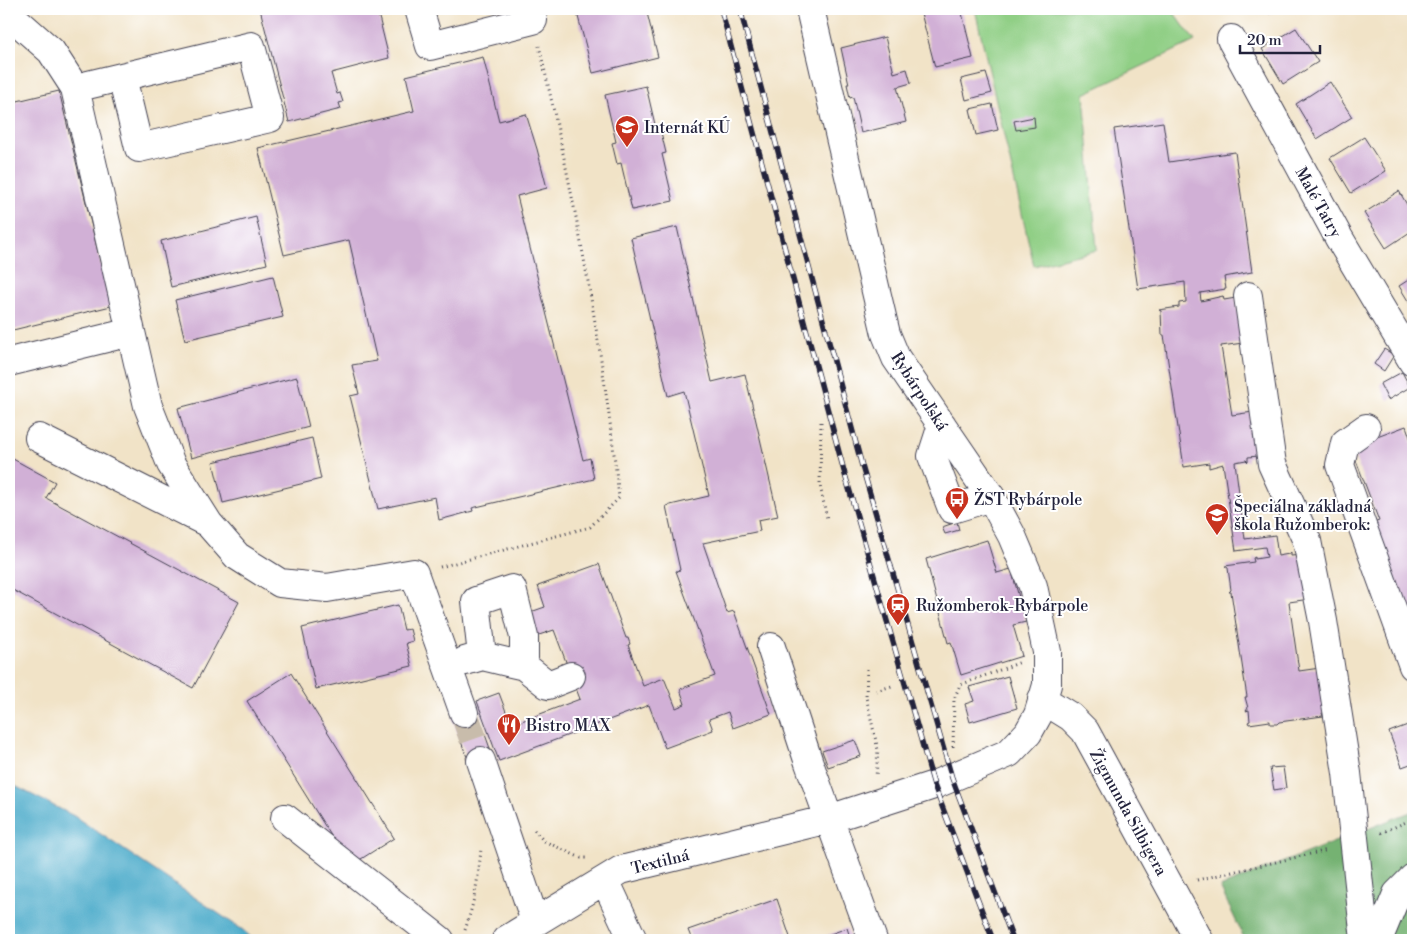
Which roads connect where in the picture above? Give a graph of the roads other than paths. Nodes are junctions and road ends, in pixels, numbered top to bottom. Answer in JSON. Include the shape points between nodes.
{"nodes":[{"id":1,"x":419,"y":9,"type":"edge"},
{"id":2,"x":810,"y":9,"type":"edge"},
{"id":3,"x":9,"y":14,"type":"edge"},
{"id":4,"x":533,"y":20,"type":"road end"},
{"id":5,"x":1231,"y":39,"type":"dead end"},
{"id":6,"x":122,"y":77,"type":"junction"},
{"id":7,"x":75,"y":88,"type":"junction"},
{"id":8,"x":1248,"y":296,"type":"dead end"},
{"id":9,"x":131,"y":332,"type":"junction"},
{"id":10,"x":9,"y":362,"type":"edge"},
{"id":11,"x":1413,"y":362,"type":"edge"},
{"id":12,"x":942,"y":425,"type":"junction"},
{"id":13,"x":1366,"y":428,"type":"dead end"},
{"id":14,"x":39,"y":438,"type":"dead end"},
{"id":15,"x":991,"y":497,"type":"junction"},
{"id":16,"x":209,"y":524,"type":"junction"},
{"id":17,"x":771,"y":647,"type":"dead end"},
{"id":18,"x":482,"y":656,"type":"junction"},
{"id":19,"x":524,"y":666,"type":"junction"},
{"id":20,"x":1413,"y":666,"type":"edge"},
{"id":21,"x":447,"y":667,"type":"junction"},
{"id":22,"x":571,"y":676,"type":"dead end"},
{"id":23,"x":1042,"y":699,"type":"junction"},
{"id":24,"x":464,"y":714,"type":"tunnel mouth"},
{"id":25,"x":481,"y":761,"type":"tunnel mouth"},
{"id":26,"x":285,"y":818,"type":"dead end"},
{"id":27,"x":829,"y":819,"type":"junction"},
{"id":28,"x":1413,"y":878,"type":"edge"},
{"id":29,"x":605,"y":880,"type":"junction"},
{"id":30,"x":535,"y":921,"type":"junction"},
{"id":31,"x":452,"y":937,"type":"edge"},
{"id":32,"x":1195,"y":938,"type":"edge"},
{"id":33,"x":506,"y":940,"type":"edge"},
{"id":34,"x":633,"y":940,"type":"edge"},
{"id":35,"x":874,"y":940,"type":"edge"},
{"id":36,"x":1365,"y":940,"type":"edge"},
{"id":37,"x":1378,"y":940,"type":"edge"}],
"edges":[{"from":1,"to":4,"type":"street","via":[[430,46]]},
{"from":2,"to":12,"type":"street","name":"Rybárpoľská","via":[[886,334],[896,358]]},
{"from":3,"to":7,"type":"street","via":[[51,51]]},
{"from":5,"to":11,"type":"street","name":"Malé Tatry","via":[[1339,238]]},
{"from":6,"to":6,"type":"street","via":[[251,46],[270,118],[139,148]]},
{"from":6,"to":7,"type":"street"},
{"from":7,"to":9,"type":"street"},
{"from":8,"to":36,"type":"street","via":[[1272,464],[1307,541],[1324,622],[1347,773]]},
{"from":9,"to":10,"type":"street"},
{"from":9,"to":16,"type":"street","via":[[148,406],[171,464]]},
{"from":12,"to":15,"type":"street","name":"Rybárpoľská"},
{"from":12,"to":15,"type":"street","via":[[932,456],[952,509]]},
{"from":13,"to":20,"type":"street","via":[[1345,443],[1340,465]]},
{"from":14,"to":16,"type":"street"},
{"from":15,"to":23,"type":"street","name":"Rybárpoľská","via":[[1033,586],[1047,652]]},
{"from":16,"to":21,"type":"street","via":[[237,556],[280,583],[327,588],[414,574]]},
{"from":17,"to":27,"type":"street"},
{"from":18,"to":19,"type":"street"},
{"from":18,"to":19,"type":"street","via":[[476,601],[512,589],[524,637]]},
{"from":18,"to":21,"type":"street"},
{"from":19,"to":22,"type":"street","via":[[548,685]]},
{"from":21,"to":24,"type":"street"},
{"from":23,"to":27,"type":"street","name":"Textilná","via":[[1038,715],[1020,744],[1010,753],[968,773]]},
{"from":23,"to":32,"type":"street","name":"Žigmunda Silbigera","via":[[1071,717],[1084,731],[1170,886]]},
{"from":25,"to":30,"type":"street"},
{"from":26,"to":31,"type":"street"},
{"from":27,"to":29,"type":"street","name":"Textilná","via":[[621,870]]},
{"from":27,"to":35,"type":"street"},
{"from":28,"to":37,"type":"street","via":[[1397,894]]},
{"from":29,"to":30,"type":"street","name":"Textilná"},
{"from":29,"to":34,"type":"street"},
{"from":30,"to":33,"type":"street","name":"Textilná"}]}
